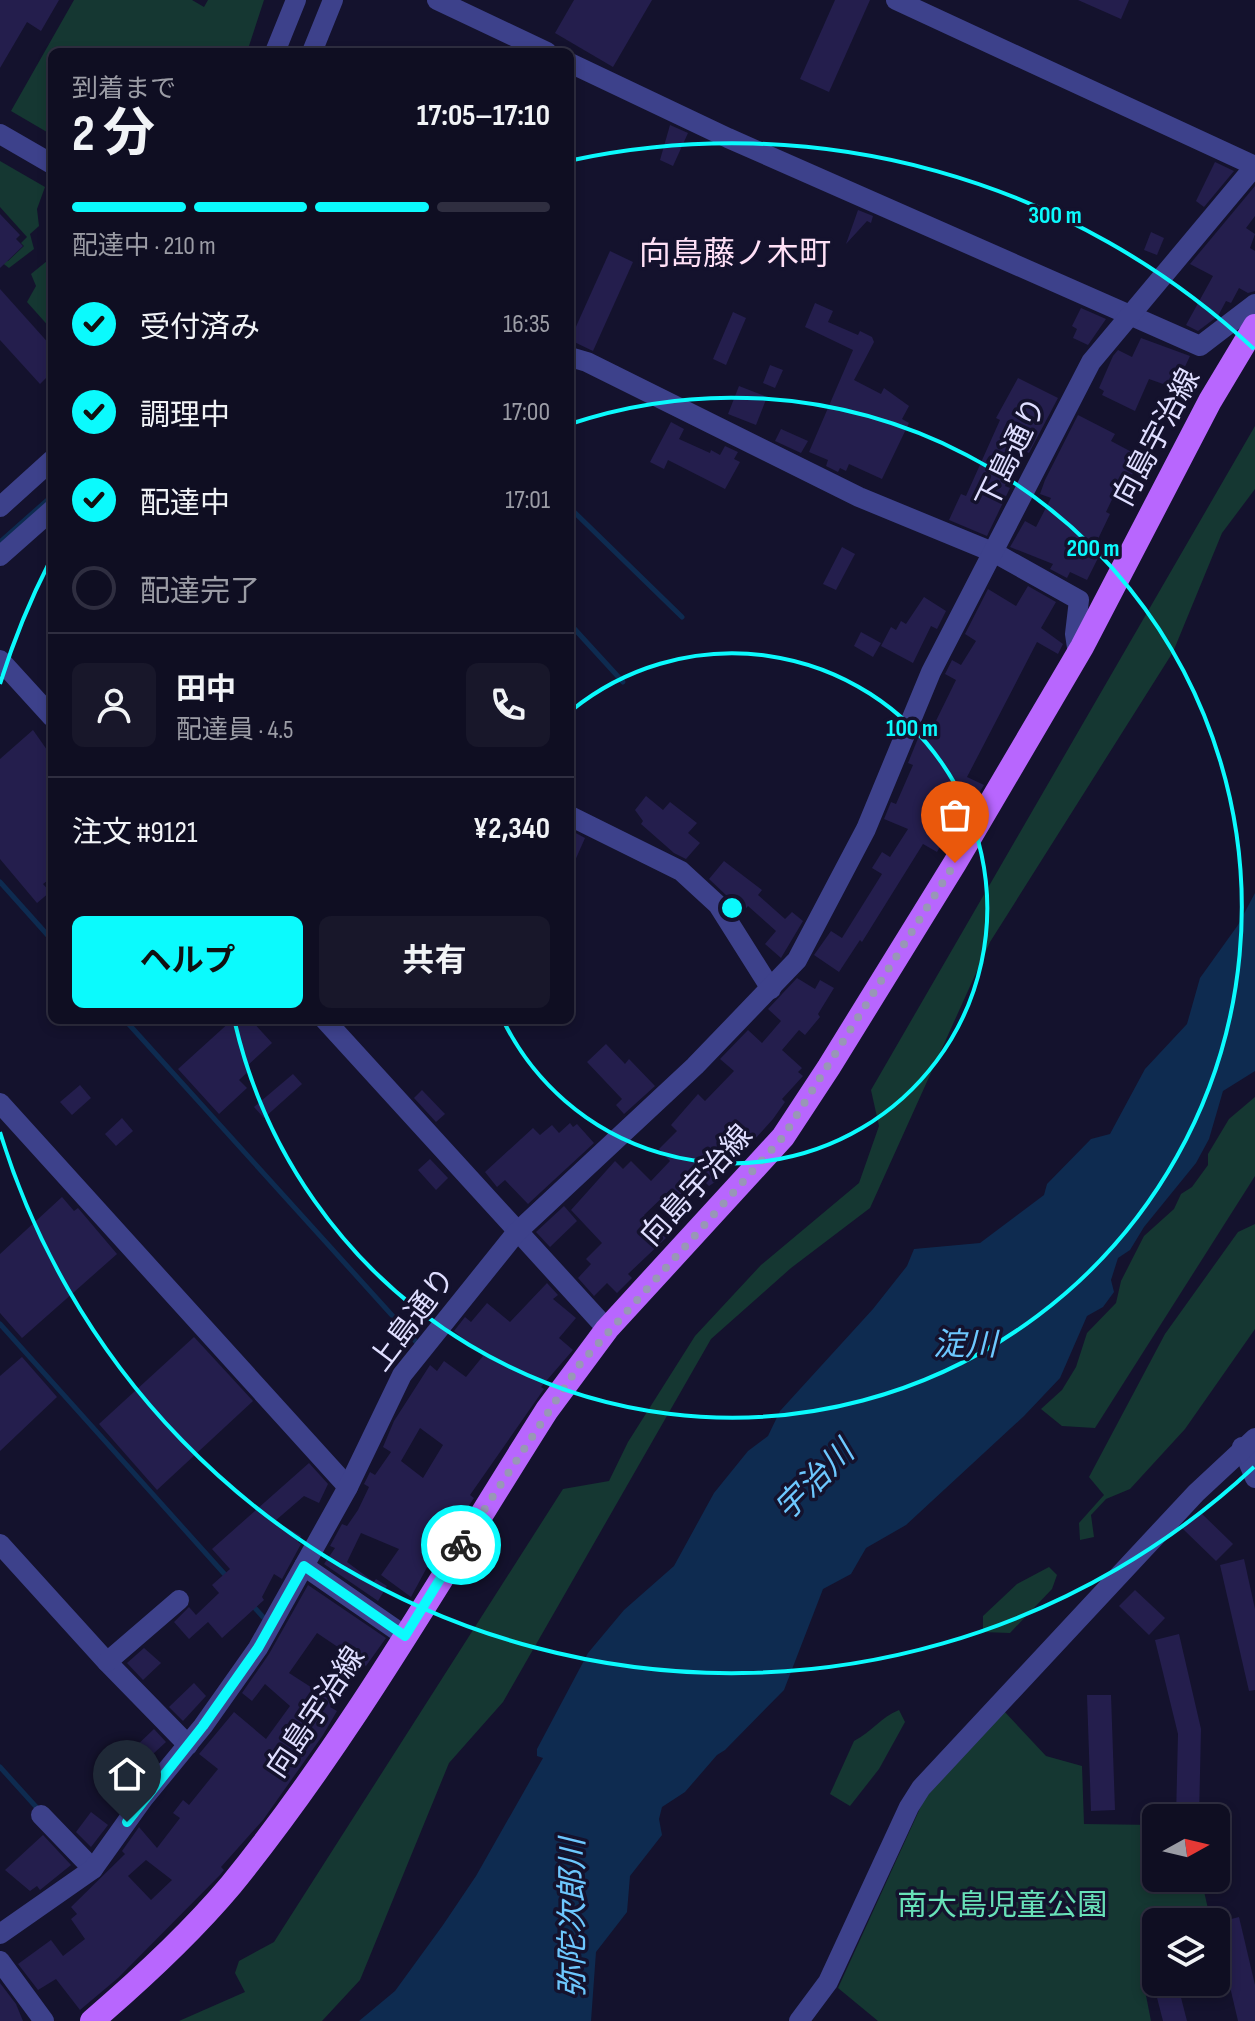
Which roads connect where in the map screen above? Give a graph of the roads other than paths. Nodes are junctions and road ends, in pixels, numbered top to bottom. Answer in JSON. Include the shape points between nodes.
{"nodes":[{"id":1,"x":296,"y":0,"type":"edge"},
{"id":2,"x":333,"y":0,"type":"edge"},
{"id":3,"x":437,"y":0,"type":"edge"},
{"id":4,"x":896,"y":0,"type":"edge"},
{"id":5,"x":277,"y":48,"type":"edge"},
{"id":6,"x":314,"y":48,"type":"edge"},
{"id":7,"x":539,"y":48,"type":"edge"},
{"id":8,"x":574,"y":65,"type":"edge"},
{"id":9,"x":0,"y":134,"type":"edge"},
{"id":10,"x":48,"y":162,"type":"edge"},
{"id":11,"x":1255,"y":166,"type":"edge"},
{"id":12,"x":1255,"y":304,"type":"edge"},
{"id":13,"x":1129,"y":317,"type":"junction"},
{"id":14,"x":1255,"y":326,"type":"edge"},
{"id":15,"x":574,"y":358,"type":"edge"},
{"id":16,"x":48,"y":464,"type":"edge"},
{"id":17,"x":0,"y":507,"type":"edge"},
{"id":18,"x":48,"y":514,"type":"edge"},
{"id":19,"x":995,"y":553,"type":"junction"},
{"id":20,"x":0,"y":556,"type":"edge"},
{"id":21,"x":1078,"y":654,"type":"junction"},
{"id":22,"x":0,"y":660,"type":"edge"},
{"id":23,"x":48,"y":713,"type":"edge"},
{"id":24,"x":877,"y":802,"type":"joint"},
{"id":25,"x":574,"y":818,"type":"edge"},
{"id":26,"x":771,"y":989,"type":"junction"},
{"id":27,"x":329,"y":1024,"type":"edge"},
{"id":28,"x":0,"y":1103,"type":"edge"},
{"id":29,"x":516,"y":1233,"type":"junction"},
{"id":30,"x":607,"y":1329,"type":"junction"},
{"id":31,"x":1249,"y":1443,"type":"edge"},
{"id":32,"x":1255,"y":1478,"type":"edge"},
{"id":33,"x":348,"y":1487,"type":"junction"},
{"id":34,"x":0,"y":1544,"type":"edge"},
{"id":35,"x":304,"y":1566,"type":"junction"},
{"id":36,"x":179,"y":1600,"type":"dead end"},
{"id":37,"x":405,"y":1636,"type":"junction"},
{"id":38,"x":107,"y":1662,"type":"junction"},
{"id":39,"x":188,"y":1745,"type":"junction"},
{"id":40,"x":41,"y":1815,"type":"dead end"},
{"id":41,"x":93,"y":1869,"type":"junction"},
{"id":42,"x":0,"y":1934,"type":"edge"},
{"id":43,"x":0,"y":1961,"type":"edge"},
{"id":44,"x":44,"y":2021,"type":"edge"},
{"id":45,"x":92,"y":2021,"type":"edge"},
{"id":46,"x":799,"y":2021,"type":"edge"}],
"edges":[{"from":1,"to":5,"type":"street"},
{"from":2,"to":6,"type":"street"},
{"from":3,"to":7,"type":"street"},
{"from":4,"to":11,"type":"street"},
{"from":8,"to":13,"type":"street"},
{"from":9,"to":10,"type":"street"},
{"from":11,"to":13,"type":"street","name":"下島通り"},
{"from":12,"to":13,"type":"street","via":[[1200,346]]},
{"from":13,"to":19,"type":"street","name":"下島通り","via":[[1091,362]]},
{"from":14,"to":21,"type":"main road","name":"向島宇治線"},
{"from":15,"to":19,"type":"street","via":[[859,497]]},
{"from":16,"to":17,"type":"street"},
{"from":18,"to":20,"type":"street"},
{"from":19,"to":21,"type":"street","via":[[1079,600]]},
{"from":19,"to":24,"type":"street","name":"下島通り","via":[[931,672]]},
{"from":21,"to":30,"type":"main road","name":"向島宇治線","via":[[783,1137]]},
{"from":22,"to":23,"type":"street"},
{"from":24,"to":26,"type":"street","name":"上島通り","via":[[840,884],[797,960]]},
{"from":25,"to":26,"type":"street","via":[[681,871],[718,905]]},
{"from":26,"to":29,"type":"street","name":"上島通り"},
{"from":27,"to":29,"type":"street"},
{"from":28,"to":33,"type":"street"},
{"from":29,"to":30,"type":"street"},
{"from":29,"to":33,"type":"street","name":"上島通り","via":[[402,1375]]},
{"from":30,"to":37,"type":"main road","name":"向島宇治線","via":[[547,1410]]},
{"from":31,"to":32,"type":"street"},
{"from":31,"to":46,"type":"street","via":[[921,1788],[828,1982]]},
{"from":33,"to":35,"type":"street","name":"上島通り"},
{"from":34,"to":38,"type":"street"},
{"from":35,"to":37,"type":"street"},
{"from":35,"to":39,"type":"street","name":"上島通り","via":[[258,1648]]},
{"from":36,"to":38,"type":"street"},
{"from":37,"to":45,"type":"main road","name":"向島宇治線","via":[[313,1775],[230,1886],[153,1968]]},
{"from":38,"to":39,"type":"street"},
{"from":39,"to":41,"type":"street","name":"上島通り"},
{"from":40,"to":41,"type":"street"},
{"from":41,"to":42,"type":"street","name":"上島通り"},
{"from":43,"to":44,"type":"street"}]}
